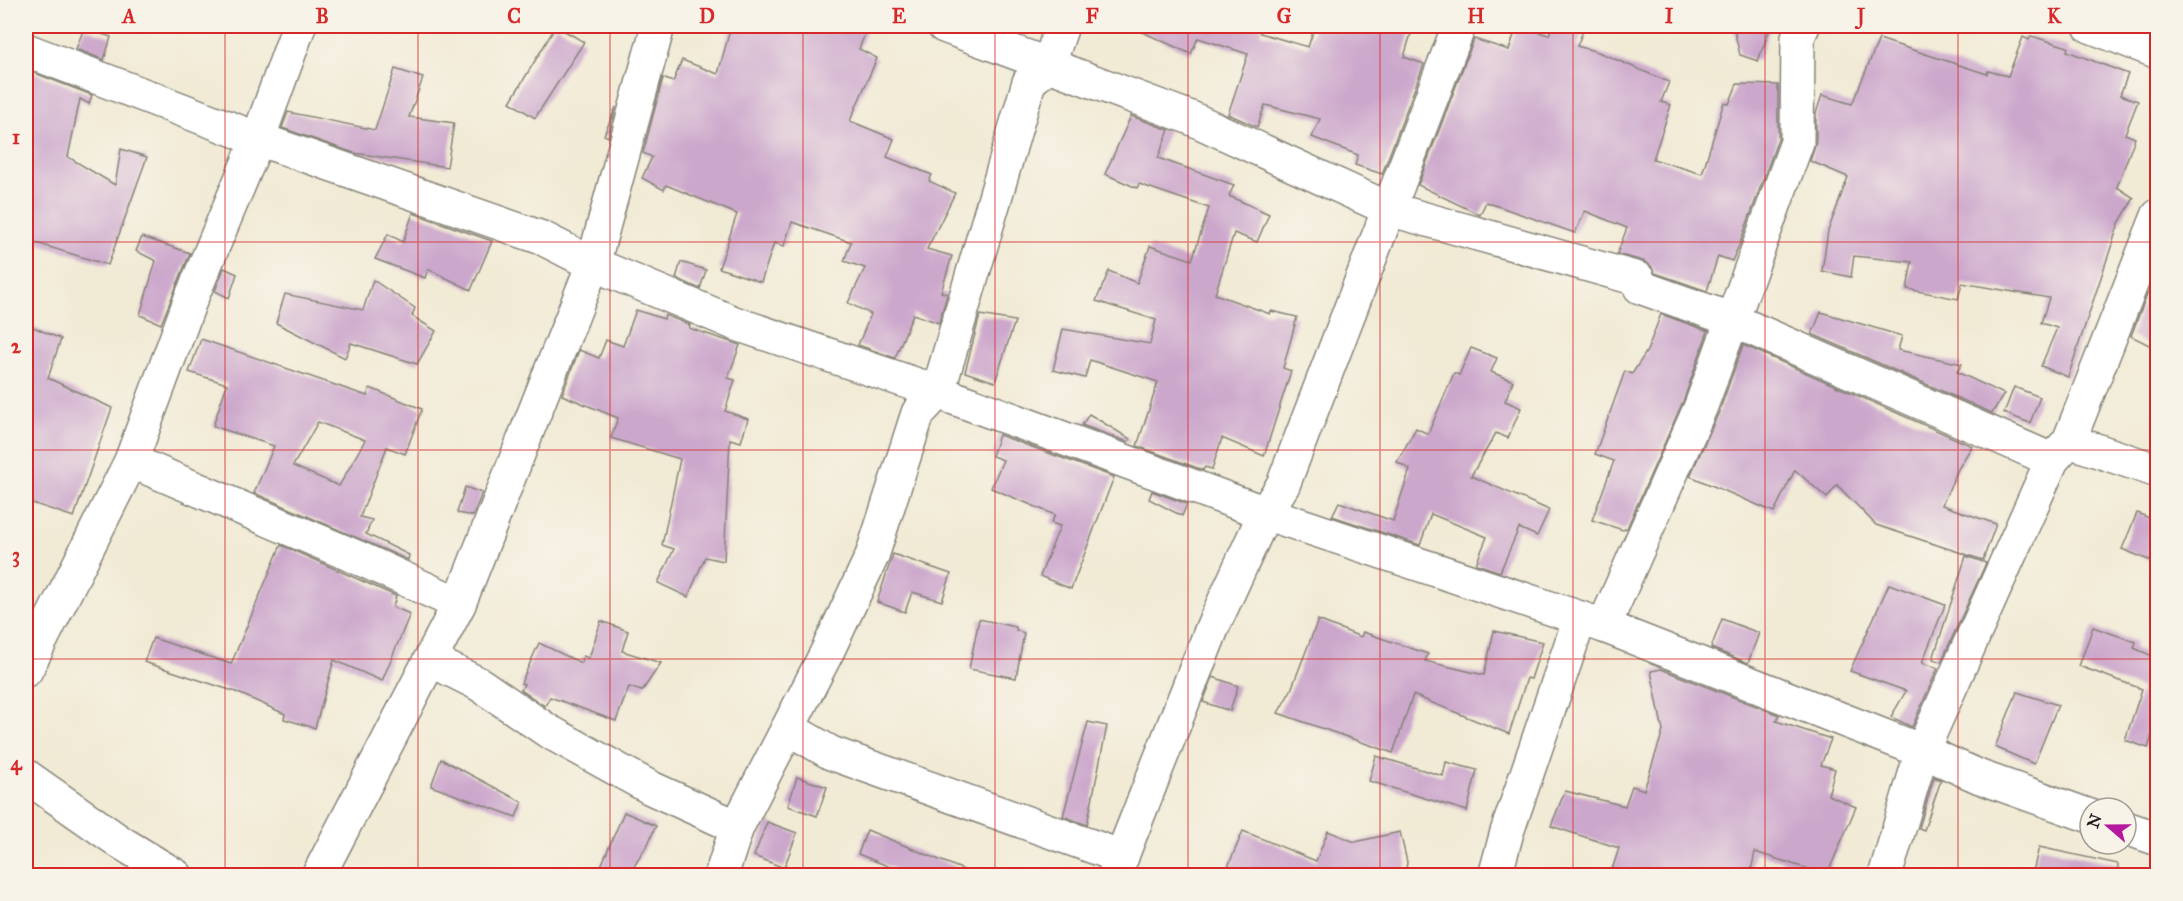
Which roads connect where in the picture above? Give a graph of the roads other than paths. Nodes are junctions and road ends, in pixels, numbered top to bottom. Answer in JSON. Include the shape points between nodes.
{"nodes":[{"id":1,"x":299,"y":26,"type":"edge"},
{"id":2,"x":658,"y":26,"type":"edge"},
{"id":3,"x":944,"y":26,"type":"edge"},
{"id":4,"x":1062,"y":26,"type":"edge"},
{"id":5,"x":1459,"y":26,"type":"edge"},
{"id":6,"x":1803,"y":26,"type":"edge"},
{"id":7,"x":2090,"y":26,"type":"edge"},
{"id":8,"x":26,"y":50,"type":"edge"},
{"id":9,"x":2157,"y":52,"type":"edge"},
{"id":10,"x":1049,"y":64,"type":"junction"},
{"id":11,"x":258,"y":139,"type":"junction"},
{"id":12,"x":1389,"y":209,"type":"junction"},
{"id":13,"x":2157,"y":216,"type":"edge"},
{"id":14,"x":592,"y":264,"type":"junction"},
{"id":15,"x":1730,"y":319,"type":"junction"},
{"id":16,"x":938,"y":392,"type":"junction"},
{"id":17,"x":2061,"y":450,"type":"junction"},
{"id":18,"x":131,"y":461,"type":"junction"},
{"id":19,"x":2157,"y":471,"type":"edge"},
{"id":20,"x":1265,"y":513,"type":"junction"},
{"id":21,"x":459,"y":604,"type":"junction"},
{"id":22,"x":1592,"y":622,"type":"junction"},
{"id":23,"x":430,"y":660,"type":"junction"},
{"id":24,"x":26,"y":670,"type":"edge"},
{"id":25,"x":788,"y":728,"type":"junction"},
{"id":26,"x":1922,"y":751,"type":"junction"},
{"id":27,"x":26,"y":776,"type":"edge"},
{"id":28,"x":2078,"y":812,"type":"edge"},
{"id":29,"x":737,"y":827,"type":"junction"},
{"id":30,"x":2138,"y":832,"type":"edge"},
{"id":31,"x":2157,"y":839,"type":"edge"},
{"id":32,"x":1118,"y":866,"type":"edge"},
{"id":33,"x":176,"y":876,"type":"edge"},
{"id":34,"x":318,"y":876,"type":"edge"},
{"id":35,"x":721,"y":876,"type":"edge"},
{"id":36,"x":1495,"y":876,"type":"edge"},
{"id":37,"x":1885,"y":876,"type":"edge"}],
"edges":[{"from":1,"to":11,"type":"street"},
{"from":2,"to":14,"type":"street"},
{"from":3,"to":10,"type":"street"},
{"from":4,"to":10,"type":"street"},
{"from":5,"to":12,"type":"street"},
{"from":6,"to":15,"type":"street","via":[[1798,37],[1797,142]]},
{"from":7,"to":9,"type":"street"},
{"from":8,"to":11,"type":"street"},
{"from":10,"to":12,"type":"street","via":[[1191,118]]},
{"from":10,"to":16,"type":"street","via":[[1029,82]]},
{"from":11,"to":14,"type":"street","via":[[542,238]]},
{"from":11,"to":18,"type":"street","via":[[190,301]]},
{"from":12,"to":15,"type":"street","via":[[1638,279],[1640,287]]},
{"from":12,"to":20,"type":"street","via":[[1283,485]]},
{"from":13,"to":17,"type":"street"},
{"from":14,"to":16,"type":"street","via":[[734,323]]},
{"from":14,"to":21,"type":"street"},
{"from":15,"to":17,"type":"street"},
{"from":15,"to":22,"type":"street","via":[[1701,406]]},
{"from":16,"to":20,"type":"street"},
{"from":16,"to":25,"type":"street","via":[[918,413],[872,556]]},
{"from":17,"to":19,"type":"street"},
{"from":17,"to":26,"type":"street"},
{"from":18,"to":21,"type":"street"},
{"from":18,"to":24,"type":"street"},
{"from":20,"to":22,"type":"street"},
{"from":20,"to":32,"type":"street","via":[[1213,626]]},
{"from":21,"to":23,"type":"street"},
{"from":22,"to":26,"type":"street"},
{"from":22,"to":36,"type":"street","via":[[1506,832]]},
{"from":23,"to":29,"type":"street","via":[[478,684],[548,731],[651,788]]},
{"from":23,"to":34,"type":"street"},
{"from":25,"to":29,"type":"street"},
{"from":25,"to":32,"type":"street","via":[[831,753]]},
{"from":26,"to":28,"type":"street","via":[[1980,777]]},
{"from":26,"to":37,"type":"street"},
{"from":27,"to":33,"type":"street"},
{"from":29,"to":35,"type":"street"},
{"from":30,"to":31,"type":"street"}]}
